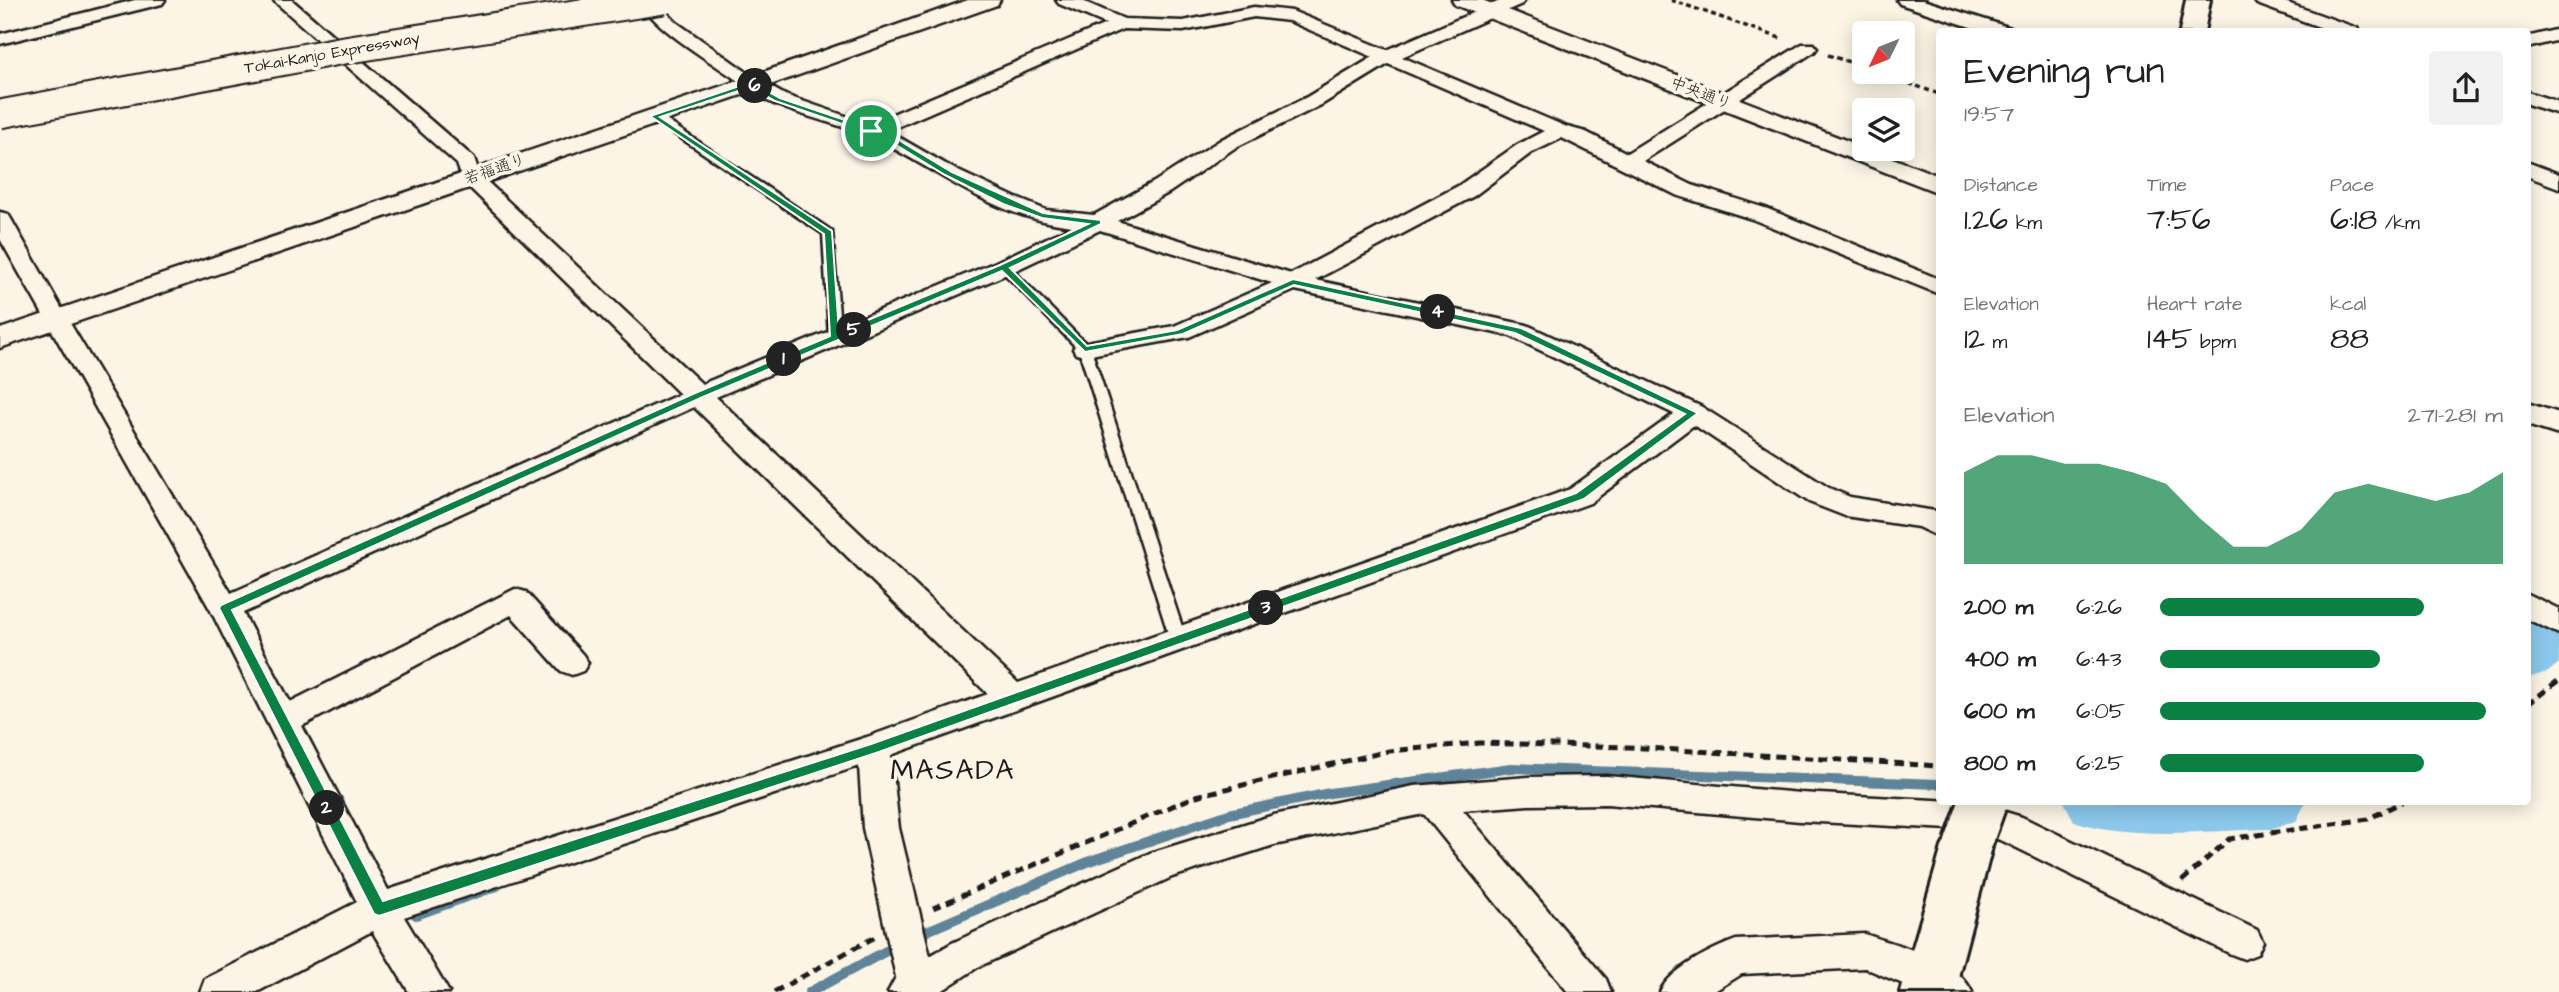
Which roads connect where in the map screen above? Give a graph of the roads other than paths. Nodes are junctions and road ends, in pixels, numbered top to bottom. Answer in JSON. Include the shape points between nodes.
{"nodes":[{"id":1,"x":156,"y":0,"type":"edge"},
{"id":2,"x":282,"y":0,"type":"edge"},
{"id":3,"x":646,"y":0,"type":"edge"},
{"id":4,"x":664,"y":0,"type":"edge"},
{"id":5,"x":989,"y":0,"type":"edge"},
{"id":6,"x":1065,"y":0,"type":"edge"},
{"id":7,"x":1463,"y":0,"type":"edge"},
{"id":8,"x":1516,"y":0,"type":"edge"},
{"id":9,"x":1906,"y":0,"type":"edge"},
{"id":10,"x":2198,"y":0,"type":"edge"},
{"id":11,"x":2263,"y":0,"type":"edge"},
{"id":12,"x":1490,"y":11,"type":"junction"},
{"id":13,"x":2321,"y":20,"type":"junction"},
{"id":14,"x":1121,"y":24,"type":"junction"},
{"id":15,"x":1993,"y":28,"type":"edge"},
{"id":16,"x":2193,"y":28,"type":"edge"},
{"id":17,"x":2304,"y":28,"type":"edge"},
{"id":18,"x":2341,"y":28,"type":"edge"},
{"id":19,"x":2559,"y":34,"type":"edge"},
{"id":20,"x":0,"y":39,"type":"edge"},
{"id":21,"x":2531,"y":42,"type":"edge"},
{"id":22,"x":1808,"y":48,"type":"road end"},
{"id":23,"x":1385,"y":57,"type":"junction"},
{"id":24,"x":751,"y":84,"type":"junction"},
{"id":25,"x":2531,"y":99,"type":"edge"},
{"id":26,"x":1724,"y":102,"type":"junction"},
{"id":27,"x":2559,"y":108,"type":"edge"},
{"id":28,"x":0,"y":114,"type":"edge"},
{"id":29,"x":654,"y":116,"type":"junction"},
{"id":30,"x":871,"y":131,"type":"junction"},
{"id":31,"x":1560,"y":131,"type":"junction"},
{"id":32,"x":1629,"y":161,"type":"junction"},
{"id":33,"x":2531,"y":170,"type":"edge"},
{"id":34,"x":470,"y":177,"type":"junction"},
{"id":35,"x":2559,"y":182,"type":"edge"},
{"id":36,"x":1936,"y":184,"type":"edge"},
{"id":37,"x":0,"y":219,"type":"edge"},
{"id":38,"x":1098,"y":222,"type":"junction"},
{"id":39,"x":1004,"y":267,"type":"junction"},
{"id":40,"x":1293,"y":282,"type":"junction"},
{"id":41,"x":1936,"y":286,"type":"edge"},
{"id":42,"x":56,"y":320,"type":"junction"},
{"id":43,"x":835,"y":338,"type":"junction"},
{"id":44,"x":0,"y":339,"type":"edge"},
{"id":45,"x":1085,"y":349,"type":"junction"},
{"id":46,"x":699,"y":395,"type":"junction"},
{"id":47,"x":1693,"y":413,"type":"junction"},
{"id":48,"x":2531,"y":414,"type":"edge"},
{"id":49,"x":2559,"y":425,"type":"edge"},
{"id":50,"x":1936,"y":525,"type":"edge"},
{"id":51,"x":225,"y":608,"type":"junction"},
{"id":52,"x":1178,"y":639,"type":"junction"},
{"id":53,"x":572,"y":663,"type":"dead end"},
{"id":54,"x":1013,"y":698,"type":"junction"},
{"id":55,"x":282,"y":722,"type":"junction"},
{"id":56,"x":874,"y":748,"type":"junction"},
{"id":57,"x":1433,"y":799,"type":"junction"},
{"id":58,"x":1975,"y":824,"type":"edge"},
{"id":59,"x":379,"y":909,"type":"junction"},
{"id":60,"x":2244,"y":943,"type":"dead end"},
{"id":61,"x":1937,"y":987,"type":"edge"},
{"id":62,"x":914,"y":990,"type":"edge"},
{"id":63,"x":219,"y":992,"type":"edge"},
{"id":64,"x":429,"y":992,"type":"edge"},
{"id":65,"x":1592,"y":992,"type":"edge"},
{"id":66,"x":1679,"y":992,"type":"edge"}],
"edges":[{"from":1,"to":20,"type":"street"},
{"from":2,"to":34,"type":"street","via":[[467,162]]},
{"from":3,"to":24,"type":"street","via":[[670,26]]},
{"from":4,"to":28,"type":"main road","name":"Tokai-Kanjo Expressway","bridge":true,"via":[[344,50]]},
{"from":5,"to":24,"type":"street","name":"若福通り"},
{"from":6,"to":14,"type":"street"},
{"from":7,"to":12,"type":"street","name":"中央通り"},
{"from":8,"to":12,"type":"street"},
{"from":9,"to":15,"type":"street"},
{"from":10,"to":16,"type":"main road"},
{"from":11,"to":13,"type":"street"},
{"from":12,"to":23,"type":"street"},
{"from":12,"to":26,"type":"street","name":"中央通り"},
{"from":13,"to":17,"type":"street"},
{"from":13,"to":18,"type":"street"},
{"from":14,"to":23,"type":"street","via":[[1183,26],[1254,12],[1292,16]]},
{"from":14,"to":30,"type":"street"},
{"from":19,"to":21,"type":"street"},
{"from":22,"to":26,"type":"street"},
{"from":23,"to":31,"type":"street"},
{"from":23,"to":38,"type":"street"},
{"from":24,"to":29,"type":"street","name":"若福通り"},
{"from":24,"to":30,"type":"street","via":[[778,99]]},
{"from":25,"to":27,"type":"street"},
{"from":26,"to":32,"type":"street"},
{"from":26,"to":36,"type":"street","name":"中央通り"},
{"from":29,"to":34,"type":"street","name":"若福通り"},
{"from":29,"to":43,"type":"lane","via":[[828,233]]},
{"from":30,"to":38,"type":"street","via":[[1006,202],[1042,216]]},
{"from":31,"to":32,"type":"street"},
{"from":31,"to":40,"type":"street","via":[[1524,149],[1466,191]]},
{"from":32,"to":41,"type":"street","via":[[1684,190],[1760,214]]},
{"from":33,"to":35,"type":"street"},
{"from":34,"to":42,"type":"street","name":"若福通り"},
{"from":34,"to":46,"type":"street"},
{"from":37,"to":42,"type":"street"},
{"from":38,"to":39,"type":"street"},
{"from":38,"to":40,"type":"street"},
{"from":39,"to":43,"type":"street"},
{"from":39,"to":45,"type":"lane"},
{"from":40,"to":45,"type":"street","via":[[1180,332]]},
{"from":40,"to":47,"type":"street","via":[[1518,330]]},
{"from":42,"to":44,"type":"street","name":"若福通り"},
{"from":42,"to":51,"type":"street"},
{"from":43,"to":46,"type":"street"},
{"from":45,"to":52,"type":"lane"},
{"from":46,"to":51,"type":"street"},
{"from":46,"to":54,"type":"street"},
{"from":47,"to":50,"type":"street","via":[[1819,495],[1844,506],[1925,519]]},
{"from":47,"to":52,"type":"street","via":[[1580,496]]},
{"from":48,"to":49,"type":"street"},
{"from":51,"to":55,"type":"street"},
{"from":52,"to":54,"type":"street"},
{"from":53,"to":55,"type":"street","via":[[515,600]]},
{"from":54,"to":56,"type":"street"},
{"from":55,"to":59,"type":"street"},
{"from":56,"to":59,"type":"street"},
{"from":56,"to":62,"type":"street","via":[[881,828]]},
{"from":57,"to":60,"type":"street","via":[[1607,790],[1972,816],[2010,828]]},
{"from":57,"to":62,"type":"street","via":[[1274,830],[1163,864],[965,955]]},
{"from":57,"to":65,"type":"street"},
{"from":58,"to":61,"type":"main road"},
{"from":59,"to":63,"type":"street"},
{"from":59,"to":64,"type":"street"},
{"from":61,"to":66,"type":"street","via":[[1865,951],[1737,957]]}]}
